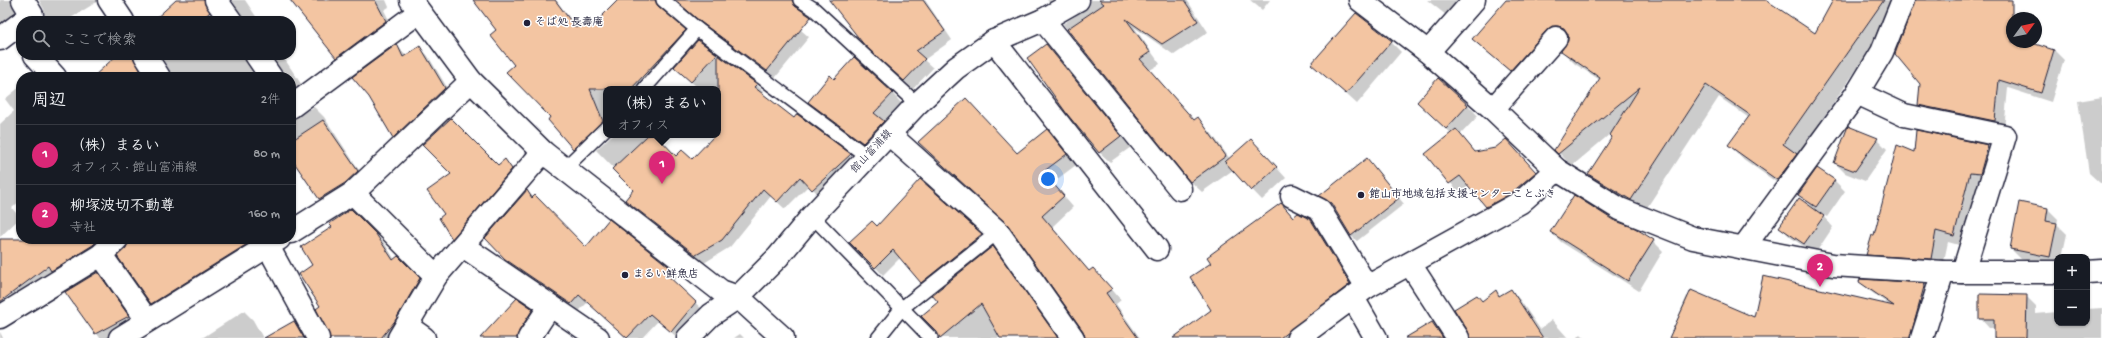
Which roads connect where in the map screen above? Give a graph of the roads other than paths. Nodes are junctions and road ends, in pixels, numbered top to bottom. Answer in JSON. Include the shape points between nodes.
{"nodes":[{"id":1,"x":23,"y":0,"type":"edge"},
{"id":2,"x":110,"y":0,"type":"edge"},
{"id":3,"x":216,"y":0,"type":"edge"},
{"id":4,"x":663,"y":0,"type":"edge"},
{"id":5,"x":800,"y":0,"type":"edge"},
{"id":6,"x":1078,"y":0,"type":"edge"},
{"id":7,"x":1360,"y":0,"type":"edge"},
{"id":8,"x":1474,"y":0,"type":"edge"},
{"id":9,"x":1903,"y":0,"type":"edge"},
{"id":10,"x":415,"y":6,"type":"edge"},
{"id":11,"x":31,"y":16,"type":"edge"},
{"id":12,"x":120,"y":16,"type":"edge"},
{"id":13,"x":227,"y":16,"type":"edge"},
{"id":14,"x":1044,"y":20,"type":"junction"},
{"id":15,"x":697,"y":29,"type":"junction"},
{"id":16,"x":1556,"y":38,"type":"dead end"},
{"id":17,"x":994,"y":41,"type":"junction"},
{"id":18,"x":1428,"y":52,"type":"junction"},
{"id":19,"x":39,"y":60,"type":"edge"},
{"id":20,"x":148,"y":60,"type":"edge"},
{"id":21,"x":260,"y":60,"type":"edge"},
{"id":22,"x":50,"y":72,"type":"edge"},
{"id":23,"x":156,"y":72,"type":"edge"},
{"id":24,"x":268,"y":72,"type":"edge"},
{"id":25,"x":471,"y":81,"type":"junction"},
{"id":26,"x":647,"y":86,"type":"edge"},
{"id":27,"x":1857,"y":93,"type":"junction"},
{"id":28,"x":296,"y":101,"type":"edge"},
{"id":29,"x":917,"y":104,"type":"junction"},
{"id":30,"x":1493,"y":109,"type":"junction"},
{"id":31,"x":603,"y":131,"type":"edge"},
{"id":32,"x":889,"y":134,"type":"junction"},
{"id":33,"x":543,"y":152,"type":"junction"},
{"id":34,"x":868,"y":157,"type":"junction"},
{"id":35,"x":564,"y":169,"type":"junction"},
{"id":36,"x":1556,"y":170,"type":"junction"},
{"id":37,"x":1180,"y":189,"type":"dead end"},
{"id":38,"x":353,"y":194,"type":"junction"},
{"id":39,"x":1292,"y":196,"type":"dead end"},
{"id":40,"x":812,"y":216,"type":"junction"},
{"id":41,"x":296,"y":229,"type":"edge"},
{"id":42,"x":998,"y":232,"type":"junction"},
{"id":43,"x":112,"y":244,"type":"edge"},
{"id":44,"x":265,"y":244,"type":"edge"},
{"id":45,"x":271,"y":244,"type":"edge"},
{"id":46,"x":463,"y":246,"type":"junction"},
{"id":47,"x":1743,"y":248,"type":"junction"},
{"id":48,"x":1158,"y":249,"type":"dead end"},
{"id":49,"x":101,"y":254,"type":"junction"},
{"id":50,"x":1410,"y":264,"type":"junction"},
{"id":51,"x":2102,"y":271,"type":"edge"},
{"id":52,"x":1953,"y":272,"type":"junction"},
{"id":53,"x":2054,"y":272,"type":"edge"},
{"id":54,"x":2090,"y":272,"type":"edge"},
{"id":55,"x":436,"y":276,"type":"junction"},
{"id":56,"x":1360,"y":292,"type":"junction"},
{"id":57,"x":738,"y":297,"type":"junction"},
{"id":58,"x":550,"y":306,"type":"junction"},
{"id":59,"x":902,"y":308,"type":"junction"},
{"id":60,"x":0,"y":317,"type":"edge"},
{"id":61,"x":147,"y":320,"type":"junction"},
{"id":62,"x":410,"y":334,"type":"edge"},
{"id":63,"x":120,"y":338,"type":"edge"},
{"id":64,"x":318,"y":338,"type":"edge"},
{"id":65,"x":529,"y":338,"type":"edge"},
{"id":66,"x":598,"y":338,"type":"edge"},
{"id":67,"x":688,"y":338,"type":"edge"},
{"id":68,"x":784,"y":338,"type":"edge"},
{"id":69,"x":878,"y":338,"type":"edge"},
{"id":70,"x":931,"y":338,"type":"edge"},
{"id":71,"x":1073,"y":338,"type":"edge"},
{"id":72,"x":1298,"y":338,"type":"edge"},
{"id":73,"x":1376,"y":338,"type":"edge"},
{"id":74,"x":1458,"y":338,"type":"edge"},
{"id":75,"x":1922,"y":338,"type":"edge"}],
"edges":[{"from":1,"to":11,"type":"street"},
{"from":2,"to":12,"type":"street"},
{"from":3,"to":13,"type":"street"},
{"from":4,"to":15,"type":"lane"},
{"from":5,"to":29,"type":"lane","via":[[814,9]]},
{"from":6,"to":14,"type":"street","name":"館山富浦線"},
{"from":7,"to":18,"type":"street"},
{"from":8,"to":18,"type":"street"},
{"from":9,"to":27,"type":"street","via":[[1882,52]]},
{"from":10,"to":25,"type":"street"},
{"from":10,"to":28,"type":"street"},
{"from":14,"to":17,"type":"street","name":"館山富浦線"},
{"from":14,"to":37,"type":"street"},
{"from":15,"to":26,"type":"lane"},
{"from":15,"to":34,"type":"lane"},
{"from":16,"to":30,"type":"street"},
{"from":17,"to":29,"type":"street","name":"館山富浦線","via":[[956,68]]},
{"from":17,"to":48,"type":"street"},
{"from":18,"to":30,"type":"street"},
{"from":19,"to":22,"type":"street"},
{"from":20,"to":23,"type":"street"},
{"from":21,"to":24,"type":"street"},
{"from":25,"to":33,"type":"street"},
{"from":25,"to":38,"type":"street"},
{"from":27,"to":47,"type":"street"},
{"from":27,"to":52,"type":"street","via":[[1904,115],[2005,136]]},
{"from":29,"to":32,"type":"street","name":"館山富浦線"},
{"from":30,"to":36,"type":"street"},
{"from":31,"to":35,"type":"lane"},
{"from":32,"to":34,"type":"street","name":"館山富浦線"},
{"from":32,"to":42,"type":"street"},
{"from":33,"to":35,"type":"street"},
{"from":33,"to":46,"type":"street"},
{"from":34,"to":40,"type":"street","name":"館山富浦線"},
{"from":35,"to":57,"type":"street","via":[[721,291]]},
{"from":36,"to":47,"type":"street","via":[[1620,209],[1693,238]]},
{"from":36,"to":50,"type":"street","via":[[1521,202]]},
{"from":38,"to":41,"type":"street"},
{"from":38,"to":55,"type":"street"},
{"from":39,"to":56,"type":"street","via":[[1320,210]]},
{"from":40,"to":57,"type":"street","name":"館山富浦線","via":[[778,257]]},
{"from":40,"to":59,"type":"lane"},
{"from":42,"to":59,"type":"lane"},
{"from":42,"to":71,"type":"street"},
{"from":43,"to":49,"type":"street"},
{"from":44,"to":61,"type":"street"},
{"from":45,"to":64,"type":"street"},
{"from":46,"to":55,"type":"street"},
{"from":46,"to":58,"type":"street"},
{"from":47,"to":52,"type":"street","via":[[1833,265]]},
{"from":49,"to":60,"type":"street"},
{"from":49,"to":61,"type":"street"},
{"from":50,"to":56,"type":"street"},
{"from":50,"to":74,"type":"street"},
{"from":51,"to":54,"type":"street"},
{"from":52,"to":53,"type":"street"},
{"from":52,"to":75,"type":"street"},
{"from":55,"to":62,"type":"street"},
{"from":56,"to":72,"type":"street"},
{"from":56,"to":73,"type":"street"},
{"from":57,"to":67,"type":"street","name":"館山富浦線","via":[[711,315]]},
{"from":57,"to":68,"type":"street"},
{"from":58,"to":65,"type":"street"},
{"from":58,"to":66,"type":"street"},
{"from":59,"to":69,"type":"lane"},
{"from":59,"to":70,"type":"lane"},
{"from":61,"to":63,"type":"street"}]}
